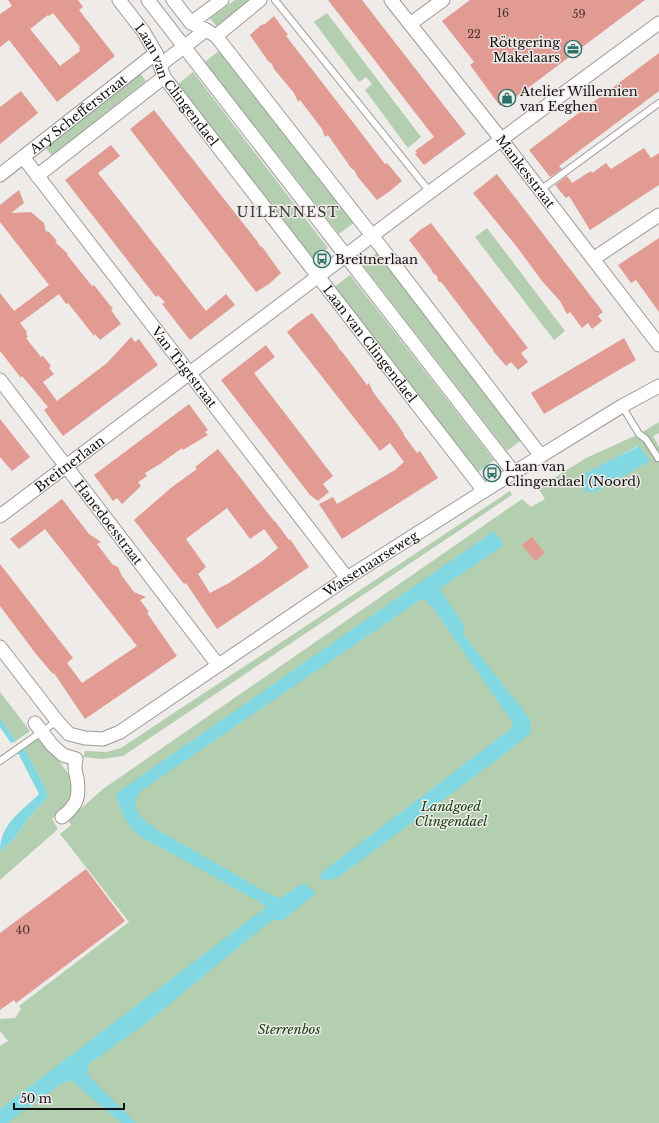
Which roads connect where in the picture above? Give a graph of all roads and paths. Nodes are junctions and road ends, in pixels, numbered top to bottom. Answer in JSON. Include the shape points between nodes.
{"nodes":[{"id":1,"x":119,"y":0,"type":"edge"},
{"id":2,"x":148,"y":0,"type":"edge"},
{"id":3,"x":173,"y":0,"type":"edge"},
{"id":4,"x":222,"y":0,"type":"edge"},
{"id":5,"x":260,"y":0,"type":"edge"},
{"id":6,"x":275,"y":0,"type":"edge"},
{"id":7,"x":391,"y":0,"type":"edge"},
{"id":8,"x":443,"y":0,"type":"edge"},
{"id":9,"x":191,"y":23,"type":"junction"},
{"id":10,"x":659,"y":23,"type":"edge"},
{"id":11,"x":410,"y":24,"type":"junction"},
{"id":12,"x":211,"y":33,"type":"junction"},
{"id":13,"x":184,"y":47,"type":"junction"},
{"id":14,"x":160,"y":65,"type":"junction"},
{"id":15,"x":659,"y":103,"type":"edge"},
{"id":16,"x":501,"y":139,"type":"junction"},
{"id":17,"x":23,"y":157,"type":"junction"},
{"id":18,"x":0,"y":175,"type":"edge"},
{"id":19,"x":37,"y":176,"type":"junction"},
{"id":20,"x":539,"y":191,"type":"junction"},
{"id":21,"x":430,"y":192,"type":"junction"},
{"id":22,"x":659,"y":215,"type":"edge"},
{"id":23,"x":372,"y":236,"type":"junction"},
{"id":24,"x":346,"y":255,"type":"junction"},
{"id":25,"x":594,"y":259,"type":"junction"},
{"id":26,"x":318,"y":276,"type":"junction"},
{"id":27,"x":659,"y":345,"type":"edge"},
{"id":28,"x":189,"y":374,"type":"junction"},
{"id":29,"x":0,"y":380,"type":"edge"},
{"id":30,"x":659,"y":386,"type":"edge"},
{"id":31,"x":622,"y":406,"type":"junction"},
{"id":32,"x":541,"y":456,"type":"junction"},
{"id":33,"x":658,"y":458,"type":"edge"},
{"id":34,"x":66,"y":467,"type":"junction"},
{"id":35,"x":514,"y":473,"type":"junction"},
{"id":36,"x":484,"y":490,"type":"junction"},
{"id":37,"x":0,"y":516,"type":"edge"},
{"id":38,"x":347,"y":578,"type":"junction"},
{"id":39,"x":0,"y":647,"type":"edge"},
{"id":40,"x":218,"y":664,"type":"junction"},
{"id":41,"x":57,"y":721,"type":"junction"},
{"id":42,"x":38,"y":728,"type":"junction"},
{"id":43,"x":85,"y":738,"type":"junction"},
{"id":44,"x":76,"y":759,"type":"junction"},
{"id":45,"x":0,"y":761,"type":"edge"},
{"id":46,"x":62,"y":817,"type":"dead end"}],
"edges":[{"from":1,"to":14,"type":"street","name":"Laan van Clingendael","via":[[143,31]]},
{"from":2,"to":13,"type":"street","name":"Laan van Clingendael"},
{"from":3,"to":9,"type":"street"},
{"from":4,"to":9,"type":"street"},
{"from":5,"to":12,"type":"street","name":"Ary Schefferstraat"},
{"from":6,"to":21,"type":"lane"},
{"from":7,"to":11,"type":"street","name":"Mankesstraat"},
{"from":8,"to":11,"type":"street"},
{"from":9,"to":12,"type":"street"},
{"from":10,"to":16,"type":"street","name":"Breitnerlaan"},
{"from":11,"to":16,"type":"street","name":"Mankesstraat"},
{"from":12,"to":13,"type":"street","name":"Ary Schefferstraat"},
{"from":12,"to":23,"type":"street"},
{"from":13,"to":14,"type":"street","name":"Ary Schefferstraat"},
{"from":13,"to":24,"type":"street","name":"Laan van Clingendael"},
{"from":14,"to":17,"type":"street","name":"Ary Schefferstraat"},
{"from":14,"to":19,"type":"street","name":"Ary Schefferstraat"},
{"from":14,"to":26,"type":"street","name":"Laan van Clingendael"},
{"from":15,"to":20,"type":"lane"},
{"from":16,"to":20,"type":"street","name":"Mankesstraat"},
{"from":16,"to":21,"type":"street","name":"Breitnerlaan"},
{"from":17,"to":18,"type":"street","name":"Ary Schefferstraat"},
{"from":17,"to":19,"type":"street","name":"Van Trigtstraat"},
{"from":19,"to":28,"type":"street","name":"Van Trigtstraat"},
{"from":20,"to":25,"type":"street","name":"Mankesstraat"},
{"from":21,"to":23,"type":"street","name":"Breitnerlaan"},
{"from":22,"to":25,"type":"street"},
{"from":23,"to":24,"type":"street","name":"Breitnerlaan"},
{"from":23,"to":32,"type":"street"},
{"from":24,"to":26,"type":"street","name":"Breitnerlaan"},
{"from":24,"to":35,"type":"street","name":"Laan van Clingendael"},
{"from":25,"to":27,"type":"street","name":"Mankesstraat"},
{"from":26,"to":28,"type":"street","name":"Breitnerlaan"},
{"from":26,"to":36,"type":"street","name":"Laan van Clingendael"},
{"from":28,"to":34,"type":"street","name":"Breitnerlaan"},
{"from":28,"to":38,"type":"street","name":"Van Trigtstraat"},
{"from":29,"to":34,"type":"street","name":"Hanedoesstraat"},
{"from":30,"to":31,"type":"street","name":"Wassenaarseweg"},
{"from":31,"to":32,"type":"street","name":"Wassenaarseweg"},
{"from":31,"to":33,"type":"lane"},
{"from":32,"to":35,"type":"street","name":"Wassenaarseweg"},
{"from":34,"to":37,"type":"street","name":"Breitnerlaan"},
{"from":34,"to":40,"type":"street","name":"Hanedoesstraat"},
{"from":35,"to":36,"type":"street","name":"Wassenaarseweg"},
{"from":36,"to":38,"type":"street","name":"Wassenaarseweg"},
{"from":38,"to":40,"type":"street","name":"Wassenaarseweg"},
{"from":39,"to":41,"type":"street","name":"Wassenaarseweg"},
{"from":40,"to":43,"type":"street","name":"Wassenaarseweg","via":[[120,732],[103,739]]},
{"from":41,"to":42,"type":"lane"},
{"from":41,"to":43,"type":"street","name":"Wassenaarseweg","via":[[69,734]]},
{"from":42,"to":44,"type":"street","via":[[63,755]]},
{"from":42,"to":45,"type":"lane"},
{"from":43,"to":44,"type":"street"},
{"from":44,"to":46,"type":"street","via":[[74,765],[78,785],[77,800],[72,809]]}]}
